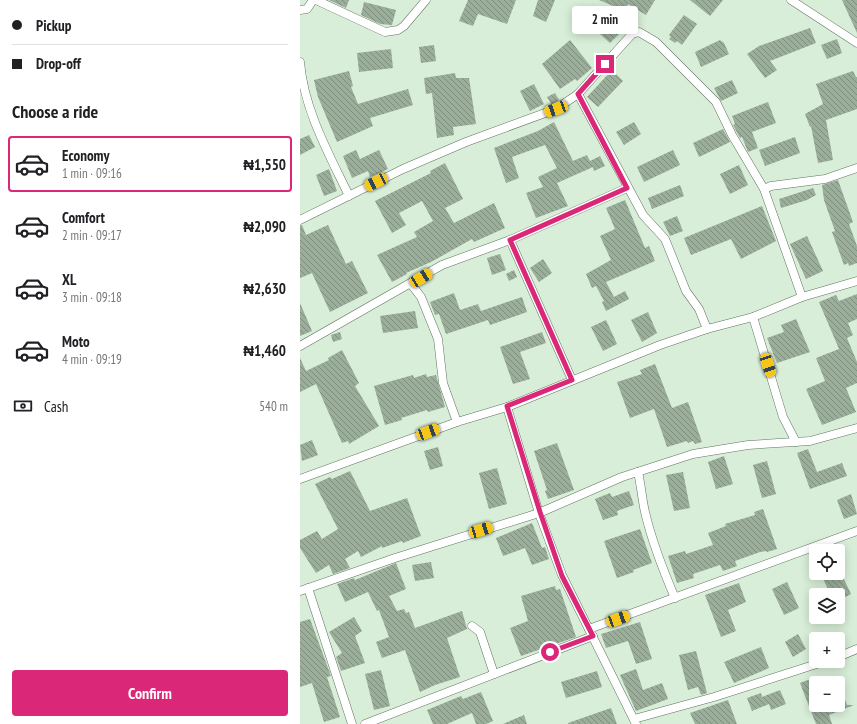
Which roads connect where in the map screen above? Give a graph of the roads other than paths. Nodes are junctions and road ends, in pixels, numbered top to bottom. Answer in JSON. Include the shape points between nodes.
{"nodes":[{"id":1,"x":315,"y":0,"type":"edge"},
{"id":2,"x":426,"y":0,"type":"edge"},
{"id":3,"x":791,"y":0,"type":"edge"},
{"id":4,"x":300,"y":10,"type":"edge"},
{"id":5,"x":857,"y":43,"type":"edge"},
{"id":6,"x":300,"y":62,"type":"edge"},
{"id":7,"x":578,"y":94,"type":"junction"},
{"id":8,"x":857,"y":168,"type":"edge"},
{"id":9,"x":627,"y":188,"type":"junction"},
{"id":10,"x":764,"y":189,"type":"junction"},
{"id":11,"x":349,"y":196,"type":"junction"},
{"id":12,"x":300,"y":220,"type":"edge"},
{"id":13,"x":510,"y":240,"type":"junction"},
{"id":14,"x":857,"y":281,"type":"edge"},
{"id":15,"x":411,"y":284,"type":"junction"},
{"id":16,"x":802,"y":297,"type":"junction"},
{"id":17,"x":753,"y":317,"type":"junction"},
{"id":18,"x":707,"y":329,"type":"junction"},
{"id":19,"x":300,"y":346,"type":"edge"},
{"id":20,"x":572,"y":380,"type":"junction"},
{"id":21,"x":507,"y":406,"type":"junction"},
{"id":22,"x":457,"y":422,"type":"junction"},
{"id":23,"x":857,"y":428,"type":"edge"},
{"id":24,"x":796,"y":442,"type":"junction"},
{"id":25,"x":638,"y":472,"type":"junction"},
{"id":26,"x":300,"y":479,"type":"edge"},
{"id":27,"x":540,"y":512,"type":"junction"},
{"id":28,"x":857,"y":531,"type":"edge"},
{"id":29,"x":304,"y":590,"type":"edge"},
{"id":30,"x":675,"y":598,"type":"junction"},
{"id":31,"x":472,"y":626,"type":"dead end"},
{"id":32,"x":591,"y":633,"type":"junction"},
{"id":33,"x":857,"y":650,"type":"edge"},
{"id":34,"x":845,"y":654,"type":"edge"},
{"id":35,"x":809,"y":666,"type":"edge"},
{"id":36,"x":494,"y":674,"type":"junction"},
{"id":37,"x":635,"y":722,"type":"edge"},
{"id":38,"x":352,"y":724,"type":"edge"},
{"id":39,"x":365,"y":724,"type":"edge"}],
"edges":[{"from":1,"to":2,"type":"street","via":[[385,32],[398,30],[404,26]]},
{"from":1,"to":4,"type":"street","via":[[307,9]]},
{"from":3,"to":5,"type":"street"},
{"from":6,"to":11,"type":"street","via":[[309,106]]},
{"from":7,"to":9,"type":"street"},
{"from":7,"to":10,"type":"street","via":[[632,34],[644,33],[716,102]]},
{"from":7,"to":11,"type":"street","via":[[556,109],[466,142]]},
{"from":8,"to":10,"type":"street","via":[[825,178]]},
{"from":9,"to":13,"type":"street"},
{"from":9,"to":18,"type":"street","via":[[643,215],[665,239],[686,291],[699,309]]},
{"from":10,"to":16,"type":"street"},
{"from":11,"to":12,"type":"street"},
{"from":13,"to":15,"type":"street","via":[[442,265]]},
{"from":13,"to":20,"type":"street"},
{"from":14,"to":16,"type":"street"},
{"from":15,"to":19,"type":"street"},
{"from":15,"to":22,"type":"street","via":[[421,297],[438,339],[443,383]]},
{"from":16,"to":17,"type":"street"},
{"from":17,"to":18,"type":"street"},
{"from":17,"to":24,"type":"street","via":[[783,417]]},
{"from":18,"to":20,"type":"street"},
{"from":20,"to":21,"type":"street"},
{"from":21,"to":22,"type":"street"},
{"from":21,"to":27,"type":"street"},
{"from":22,"to":26,"type":"street"},
{"from":23,"to":24,"type":"street","via":[[810,441]]},
{"from":24,"to":25,"type":"street","via":[[748,444],[693,454]]},
{"from":25,"to":27,"type":"street"},
{"from":25,"to":30,"type":"street","via":[[652,537]]},
{"from":27,"to":29,"type":"street"},
{"from":27,"to":32,"type":"street","via":[[562,576]]},
{"from":28,"to":30,"type":"street"},
{"from":29,"to":38,"type":"street"},
{"from":30,"to":32,"type":"street"},
{"from":31,"to":36,"type":"street","via":[[480,632]]},
{"from":32,"to":36,"type":"street"},
{"from":32,"to":37,"type":"street"},
{"from":33,"to":34,"type":"street"},
{"from":35,"to":37,"type":"street"},
{"from":36,"to":39,"type":"street"}]}
